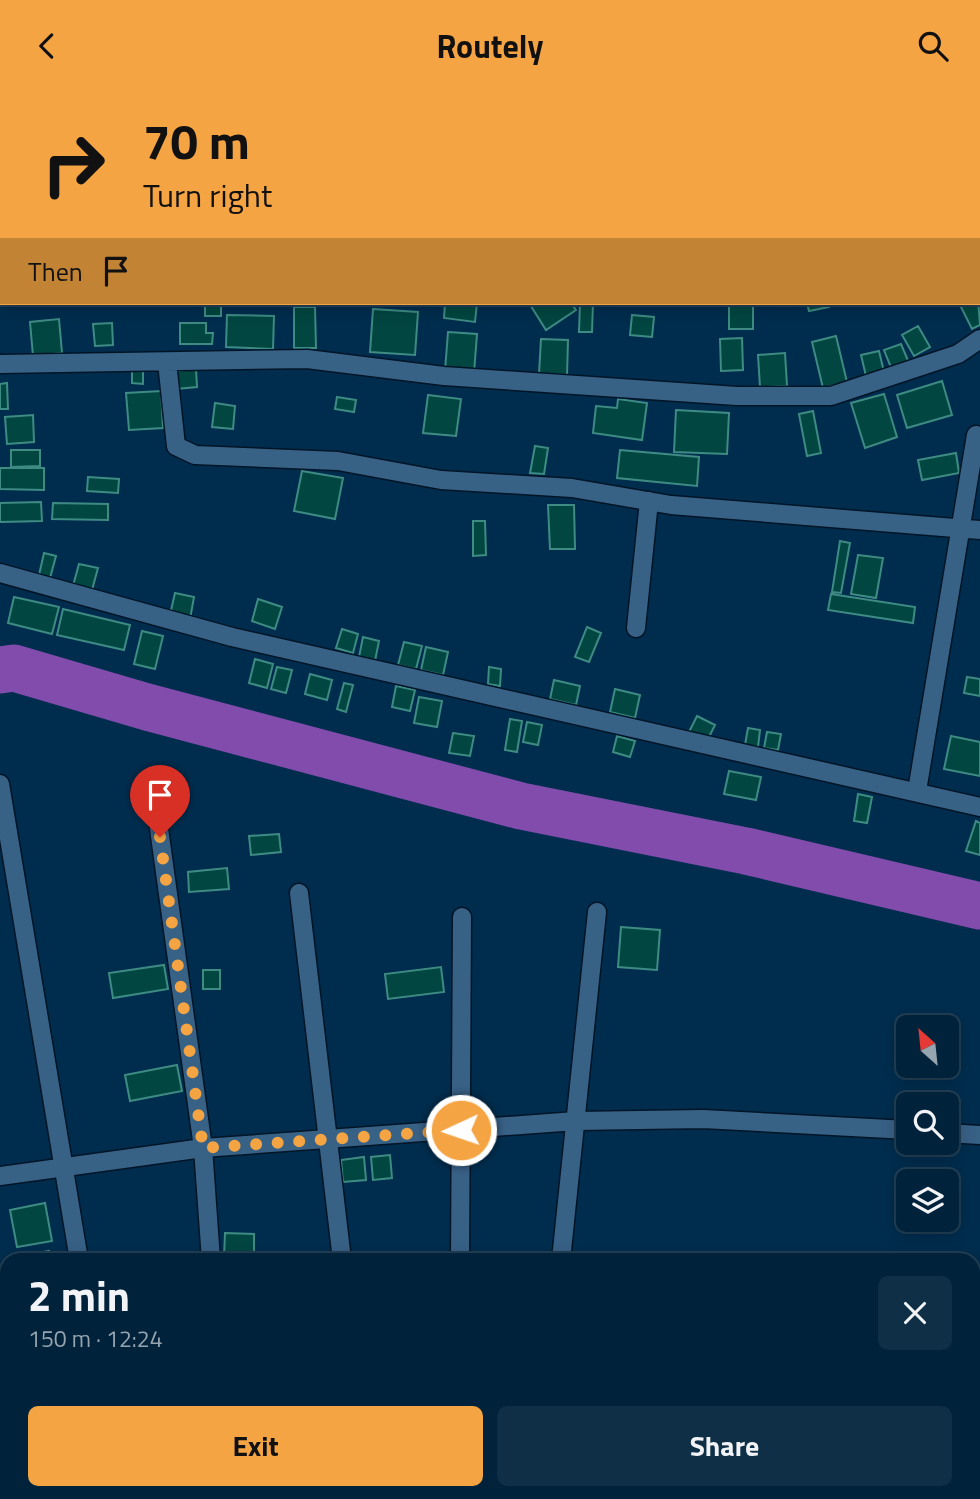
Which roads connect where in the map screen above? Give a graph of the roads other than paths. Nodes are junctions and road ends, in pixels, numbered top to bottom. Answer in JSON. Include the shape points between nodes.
{"nodes":[{"id":1,"x":980,"y":339,"type":"edge"},
{"id":2,"x":167,"y":362,"type":"junction"},
{"id":3,"x":0,"y":364,"type":"edge"},
{"id":4,"x":976,"y":435,"type":"dead end"},
{"id":5,"x":649,"y":501,"type":"junction"},
{"id":6,"x":961,"y":528,"type":"junction"},
{"id":7,"x":980,"y":530,"type":"edge"},
{"id":8,"x":0,"y":573,"type":"edge"},
{"id":9,"x":636,"y":628,"type":"dead end"},
{"id":10,"x":0,"y":784,"type":"edge"},
{"id":11,"x":153,"y":785,"type":"dead end"},
{"id":12,"x":917,"y":791,"type":"junction"},
{"id":13,"x":980,"y":807,"type":"edge"},
{"id":14,"x":299,"y":893,"type":"dead end"},
{"id":15,"x":597,"y":912,"type":"dead end"},
{"id":16,"x":461,"y":917,"type":"dead end"},
{"id":17,"x":576,"y":1121,"type":"junction"},
{"id":18,"x":896,"y":1129,"type":"edge"},
{"id":19,"x":461,"y":1130,"type":"junction"},
{"id":20,"x":959,"y":1134,"type":"edge"},
{"id":21,"x":980,"y":1135,"type":"edge"},
{"id":22,"x":329,"y":1138,"type":"junction"},
{"id":23,"x":203,"y":1148,"type":"junction"},
{"id":24,"x":63,"y":1169,"type":"junction"},
{"id":25,"x":0,"y":1177,"type":"edge"},
{"id":26,"x":78,"y":1253,"type":"edge"},
{"id":27,"x":210,"y":1253,"type":"edge"},
{"id":28,"x":341,"y":1253,"type":"edge"},
{"id":29,"x":460,"y":1253,"type":"edge"},
{"id":30,"x":562,"y":1253,"type":"edge"}],
"edges":[{"from":1,"to":2,"type":"street","via":[[958,353],[831,396],[737,396],[444,376],[307,359]]},
{"from":2,"to":3,"type":"street"},
{"from":2,"to":5,"type":"street","via":[[176,446],[195,455],[338,461],[441,480],[572,488]]},
{"from":4,"to":6,"type":"street"},
{"from":5,"to":6,"type":"street"},
{"from":5,"to":9,"type":"street"},
{"from":6,"to":7,"type":"street"},
{"from":6,"to":12,"type":"street"},
{"from":8,"to":12,"type":"street","via":[[232,637]]},
{"from":10,"to":24,"type":"street"},
{"from":11,"to":23,"type":"street"},
{"from":12,"to":13,"type":"street"},
{"from":14,"to":22,"type":"street"},
{"from":15,"to":17,"type":"street"},
{"from":16,"to":19,"type":"street"},
{"from":17,"to":18,"type":"street","via":[[703,1119]]},
{"from":17,"to":19,"type":"street"},
{"from":17,"to":30,"type":"street"},
{"from":19,"to":22,"type":"street"},
{"from":19,"to":29,"type":"street"},
{"from":20,"to":21,"type":"street"},
{"from":22,"to":23,"type":"street"},
{"from":22,"to":28,"type":"street"},
{"from":23,"to":24,"type":"street"},
{"from":23,"to":27,"type":"street"},
{"from":24,"to":25,"type":"street"},
{"from":24,"to":26,"type":"street"}]}
